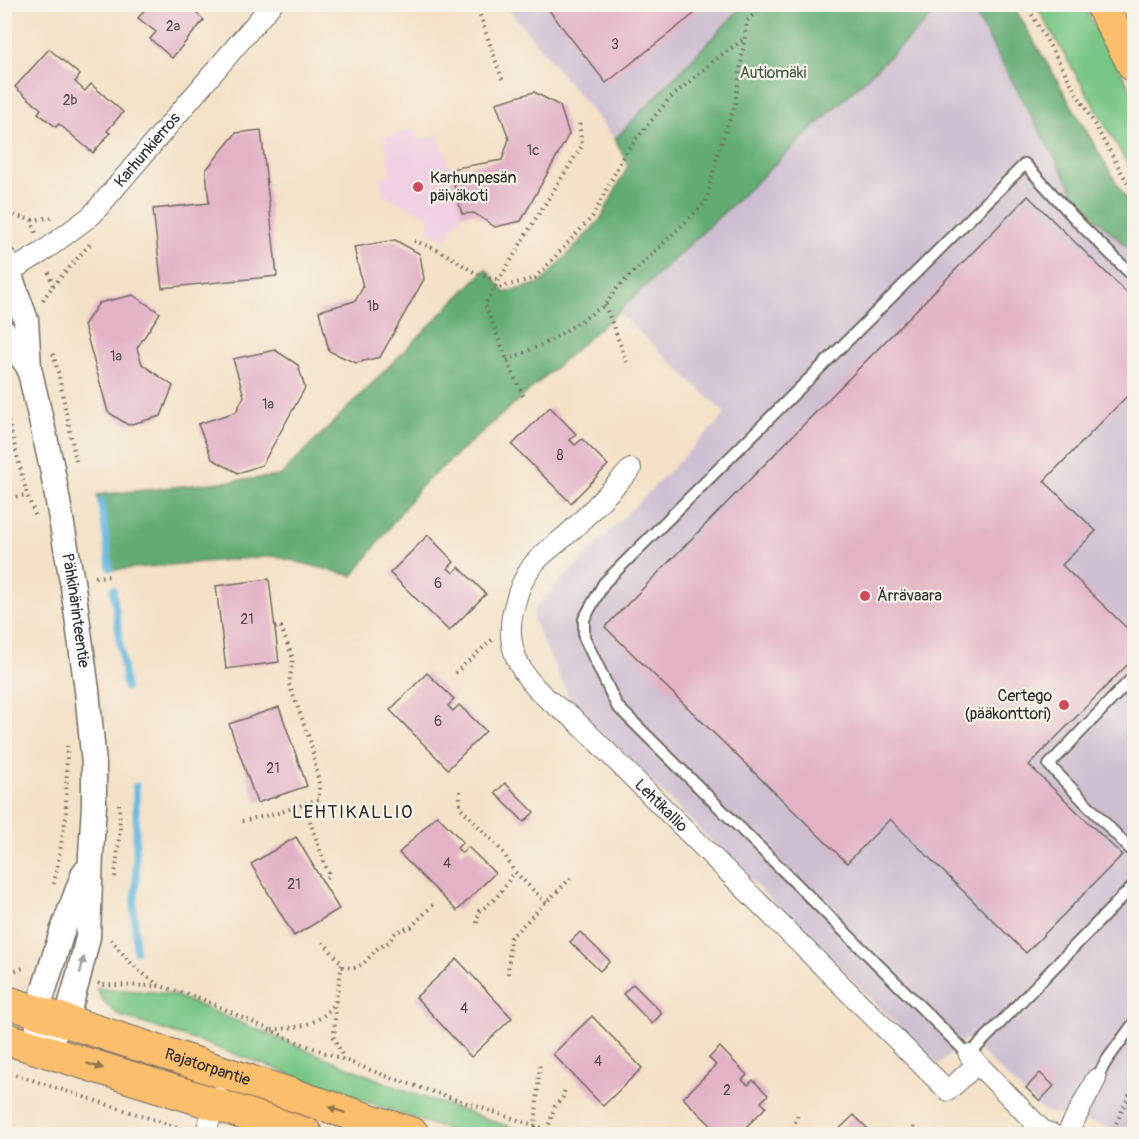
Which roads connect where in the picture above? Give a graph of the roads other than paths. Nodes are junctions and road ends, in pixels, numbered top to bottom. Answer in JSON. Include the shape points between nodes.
{"nodes":[{"id":1,"x":272,"y":4,"type":"edge"},
{"id":2,"x":1101,"y":4,"type":"edge"},
{"id":3,"x":1134,"y":66,"type":"edge"},
{"id":4,"x":6,"y":269,"type":"edge"},
{"id":5,"x":1134,"y":277,"type":"edge"},
{"id":6,"x":4,"y":332,"type":"edge"},
{"id":7,"x":29,"y":368,"type":"junction"},
{"id":8,"x":631,"y":469,"type":"dead end"},
{"id":9,"x":1134,"y":676,"type":"edge"},
{"id":10,"x":1134,"y":853,"type":"edge"},
{"id":11,"x":91,"y":854,"type":"junction"},
{"id":12,"x":1134,"y":885,"type":"edge"},
{"id":13,"x":4,"y":1001,"type":"edge"},
{"id":14,"x":52,"y":1016,"type":"junction"},
{"id":15,"x":1134,"y":1023,"type":"edge"},
{"id":16,"x":4,"y":1038,"type":"edge"},
{"id":17,"x":39,"y":1049,"type":"junction"},
{"id":18,"x":973,"y":1059,"type":"junction"},
{"id":19,"x":224,"y":1073,"type":"junction"},
{"id":20,"x":1096,"y":1078,"type":"joint"},
{"id":21,"x":215,"y":1104,"type":"junction"},
{"id":22,"x":198,"y":1133,"type":"edge"},
{"id":23,"x":306,"y":1134,"type":"edge"},
{"id":24,"x":413,"y":1134,"type":"edge"},
{"id":25,"x":1052,"y":1134,"type":"edge"},
{"id":26,"x":1067,"y":1134,"type":"edge"}],
"edges":[{"from":1,"to":4,"type":"street","name":"Karhunkierros","via":[[92,215],[41,253]]},
{"from":2,"to":3,"type":"main road"},
{"from":4,"to":7,"type":"street","name":"Pähkinärinteentie","via":[[26,320]]},
{"from":5,"to":18,"type":"lane","via":[[1025,164],[604,583],[584,619],[584,637],[617,706]]},
{"from":6,"to":7,"type":"street","name":"Pähkinärinteentie"},
{"from":7,"to":11,"type":"street","name":"Pähkinärinteentie","via":[[52,468],[87,690],[94,765]]},
{"from":8,"to":18,"type":"street","name":"Lehtikallio","via":[[532,565],[523,581],[512,613],[511,630],[520,668],[532,686],[572,717],[948,1091]]},
{"from":9,"to":10,"type":"lane","via":[[1049,765]]},
{"from":11,"to":14,"type":"street","name":"Pähkinärinteentie","via":[[50,970]]},
{"from":14,"to":11,"type":"street","name":"Pähkinärinteentie","one_way":true,"via":[[78,978],[88,937]]},
{"from":12,"to":18,"type":"lane"},
{"from":13,"to":14,"type":"main road","name":"Rajatorpantie"},
{"from":14,"to":17,"type":"street","name":"Pähkinärinteentie"},
{"from":14,"to":19,"type":"main road","name":"Rajatorpantie"},
{"from":15,"to":20,"type":"lane"},
{"from":16,"to":17,"type":"main road","name":"Rajatorpantie"},
{"from":17,"to":21,"type":"main road","name":"Rajatorpantie","one_way":true},
{"from":18,"to":25,"type":"street","via":[[1042,1130]]},
{"from":19,"to":21,"type":"street"},
{"from":24,"to":19,"type":"main road","name":"Rajatorpantie","one_way":true},
{"from":20,"to":26,"type":"street"},
{"from":21,"to":22,"type":"street"},
{"from":21,"to":23,"type":"main road","name":"Rajatorpantie"}]}
